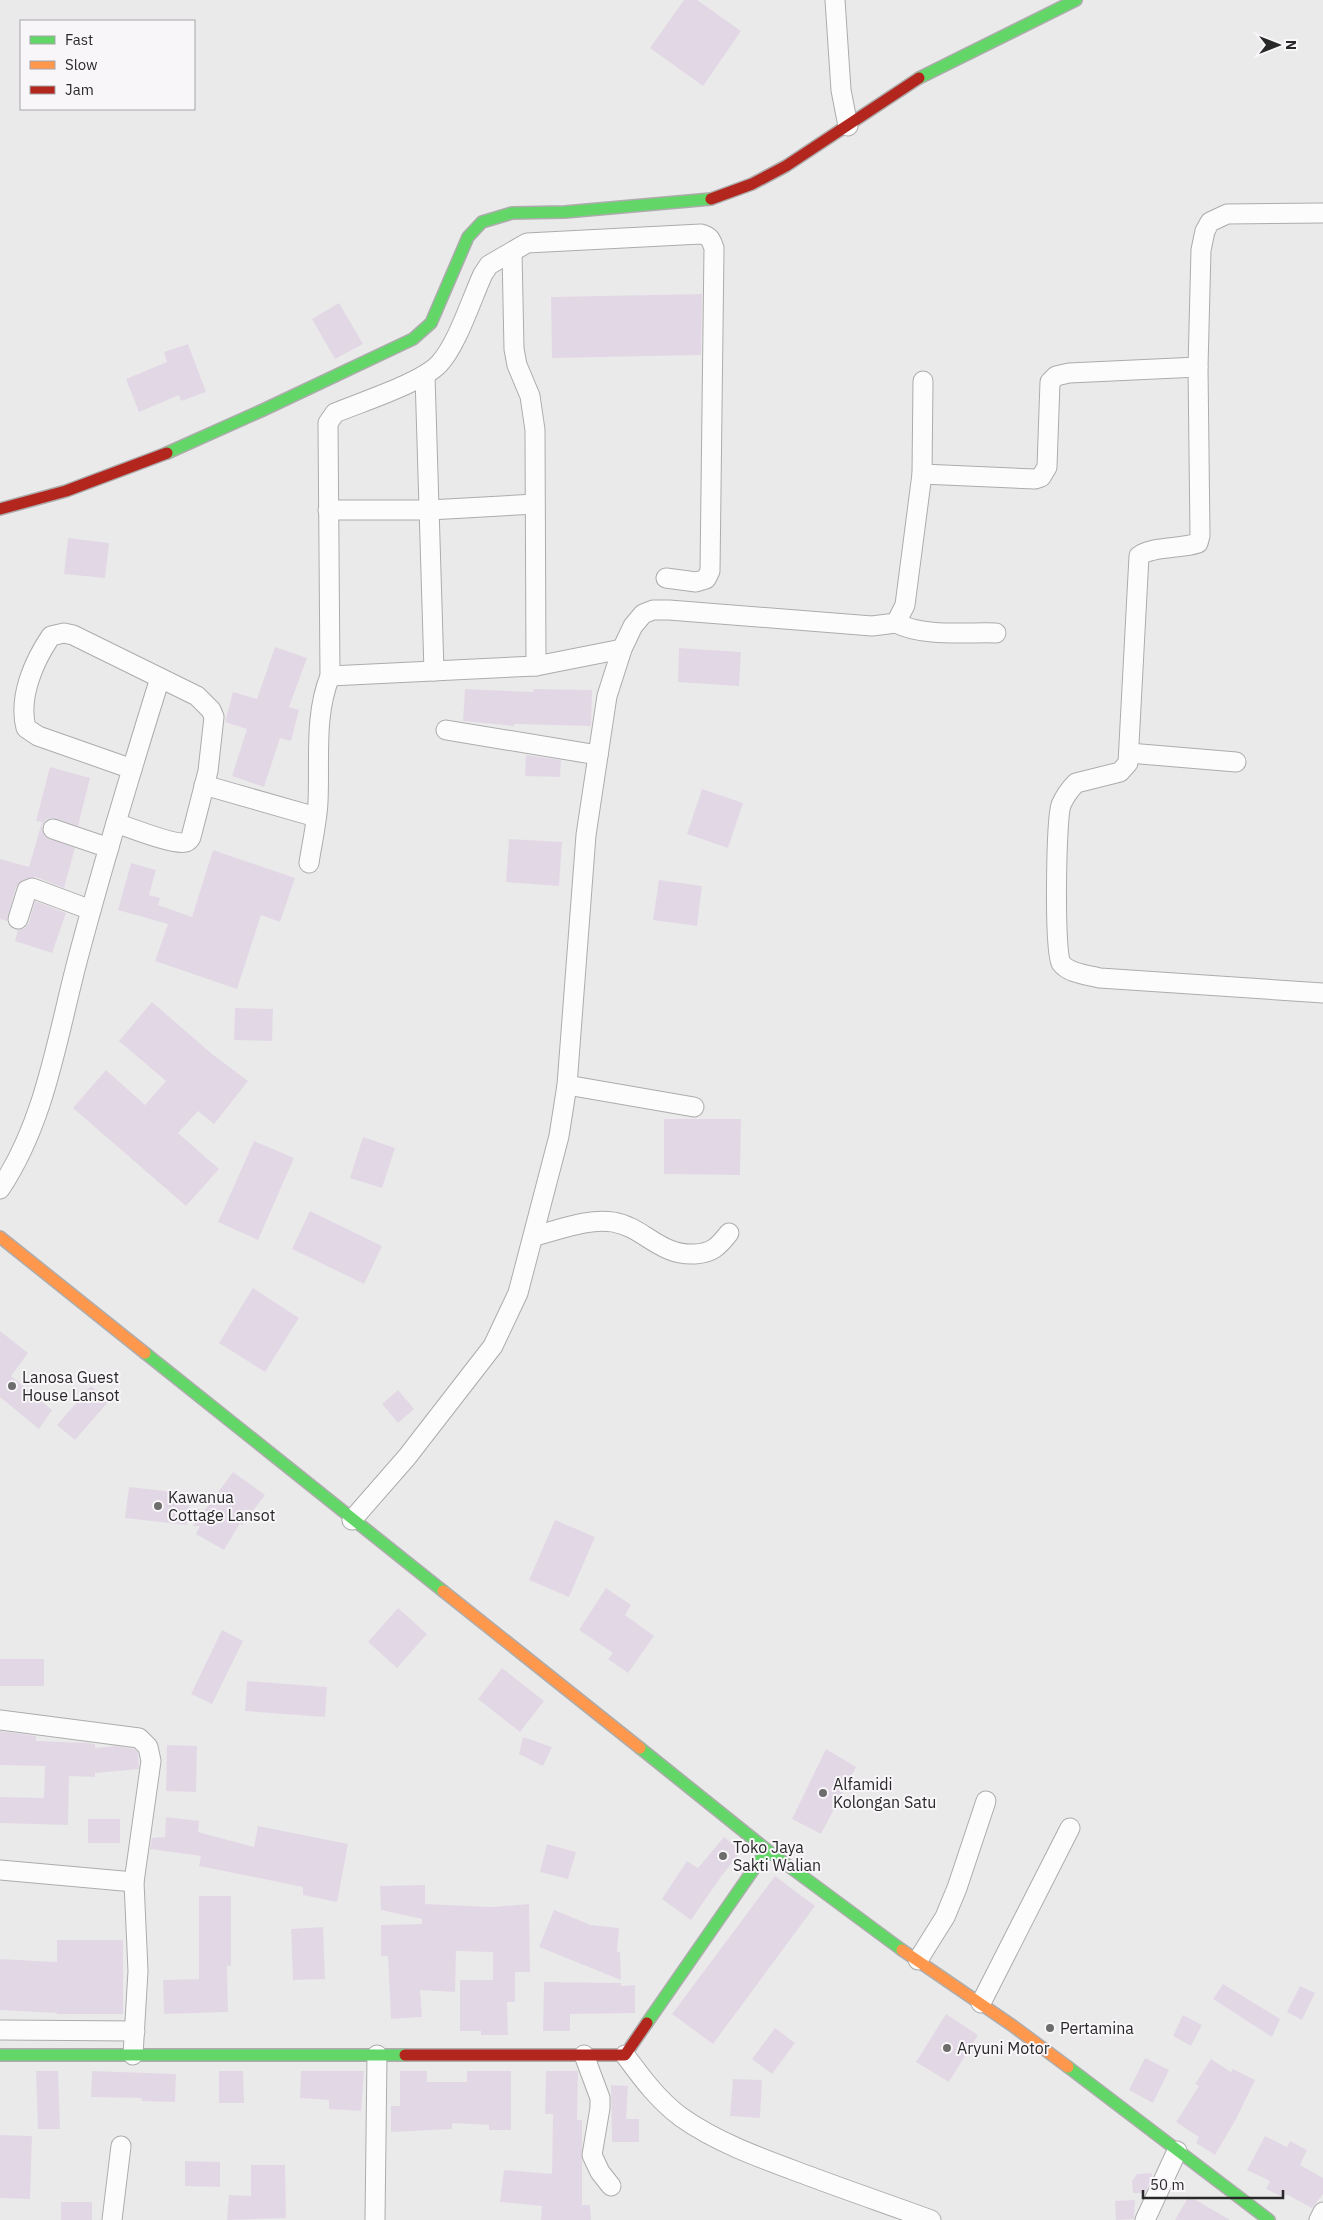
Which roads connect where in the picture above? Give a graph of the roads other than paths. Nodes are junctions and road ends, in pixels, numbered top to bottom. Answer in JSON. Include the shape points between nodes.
{"nodes":[{"id":1,"x":834,"y":0,"type":"edge"},
{"id":2,"x":1076,"y":0,"type":"edge"},
{"id":3,"x":848,"y":126,"type":"junction"},
{"id":4,"x":1323,"y":213,"type":"edge"},
{"id":5,"x":512,"y":252,"type":"junction"},
{"id":6,"x":1198,"y":367,"type":"junction"},
{"id":7,"x":425,"y":376,"type":"junction"},
{"id":8,"x":923,"y":381,"type":"dead end"},
{"id":9,"x":922,"y":474,"type":"junction"},
{"id":10,"x":535,"y":504,"type":"junction"},
{"id":11,"x":0,"y":509,"type":"edge"},
{"id":12,"x":328,"y":510,"type":"junction"},
{"id":13,"x":429,"y":510,"type":"junction"},
{"id":14,"x":666,"y":578,"type":"dead end"},
{"id":15,"x":896,"y":623,"type":"junction"},
{"id":16,"x":996,"y":633,"type":"dead end"},
{"id":17,"x":622,"y":649,"type":"junction"},
{"id":18,"x":536,"y":666,"type":"junction"},
{"id":19,"x":434,"y":671,"type":"junction"},
{"id":20,"x":330,"y":676,"type":"junction"},
{"id":21,"x":160,"y":678,"type":"junction"},
{"id":22,"x":446,"y":730,"type":"dead end"},
{"id":23,"x":1129,"y":753,"type":"junction"},
{"id":24,"x":598,"y":755,"type":"junction"},
{"id":25,"x":1236,"y":762,"type":"dead end"},
{"id":26,"x":132,"y":768,"type":"junction"},
{"id":27,"x":204,"y":785,"type":"junction"},
{"id":28,"x":316,"y":817,"type":"junction"},
{"id":29,"x":116,"y":823,"type":"junction"},
{"id":30,"x":53,"y":829,"type":"dead end"},
{"id":31,"x":109,"y":848,"type":"junction"},
{"id":32,"x":309,"y":863,"type":"dead end"},
{"id":33,"x":91,"y":910,"type":"junction"},
{"id":34,"x":18,"y":919,"type":"dead end"},
{"id":35,"x":1323,"y":993,"type":"edge"},
{"id":36,"x":567,"y":1085,"type":"junction"},
{"id":37,"x":694,"y":1107,"type":"dead end"},
{"id":38,"x":0,"y":1189,"type":"edge"},
{"id":39,"x":729,"y":1233,"type":"dead end"},
{"id":40,"x":534,"y":1236,"type":"junction"},
{"id":41,"x":0,"y":1237,"type":"edge"},
{"id":42,"x":352,"y":1520,"type":"junction"},
{"id":43,"x":0,"y":1720,"type":"edge"},
{"id":44,"x":986,"y":1801,"type":"dead end"},
{"id":45,"x":1070,"y":1828,"type":"dead end"},
{"id":46,"x":767,"y":1850,"type":"junction"},
{"id":47,"x":0,"y":1870,"type":"edge"},
{"id":48,"x":134,"y":1882,"type":"junction"},
{"id":49,"x":918,"y":1960,"type":"junction"},
{"id":50,"x":981,"y":2003,"type":"junction"},
{"id":51,"x":0,"y":2030,"type":"edge"},
{"id":52,"x":135,"y":2031,"type":"junction"},
{"id":53,"x":0,"y":2055,"type":"edge"},
{"id":54,"x":625,"y":2055,"type":"junction"},
{"id":55,"x":133,"y":2056,"type":"junction"},
{"id":56,"x":377,"y":2056,"type":"junction"},
{"id":57,"x":584,"y":2056,"type":"junction"},
{"id":58,"x":122,"y":2146,"type":"dead end"},
{"id":59,"x":1177,"y":2150,"type":"junction"},
{"id":60,"x":611,"y":2186,"type":"dead end"},
{"id":61,"x":1323,"y":2212,"type":"edge"},
{"id":62,"x":112,"y":2220,"type":"edge"},
{"id":63,"x":375,"y":2220,"type":"edge"},
{"id":64,"x":930,"y":2220,"type":"edge"},
{"id":65,"x":1145,"y":2220,"type":"edge"},
{"id":66,"x":1269,"y":2220,"type":"edge"},
{"id":67,"x":1319,"y":2220,"type":"edge"}],
"edges":[{"from":1,"to":3,"type":"street","via":[[841,90]]},
{"from":2,"to":3,"type":"main road","via":[[927,73]]},
{"from":3,"to":11,"type":"main road","via":[[786,166],[714,199],[566,212],[512,213],[482,222],[468,237],[431,323],[413,339],[230,427],[120,473]]},
{"from":4,"to":6,"type":"street","via":[[1227,214],[1210,222],[1201,250]]},
{"from":5,"to":7,"type":"street","via":[[489,265],[451,346],[439,364]]},
{"from":5,"to":10,"type":"street","via":[[514,349],[516,365],[530,396],[535,430]]},
{"from":5,"to":14,"type":"street","via":[[527,243],[549,240],[701,234],[708,235],[711,240],[714,248],[710,571],[706,579],[696,582]]},
{"from":6,"to":9,"type":"street","via":[[1056,376],[1050,382],[1047,466],[1041,477]]},
{"from":6,"to":23,"type":"street","via":[[1200,536],[1198,543],[1186,547],[1139,556]]},
{"from":7,"to":12,"type":"street","via":[[330,417]]},
{"from":7,"to":13,"type":"street"},
{"from":8,"to":9,"type":"street"},
{"from":9,"to":15,"type":"street","via":[[905,605]]},
{"from":10,"to":13,"type":"street"},
{"from":10,"to":18,"type":"street"},
{"from":12,"to":13,"type":"street"},
{"from":12,"to":20,"type":"street"},
{"from":13,"to":19,"type":"street"},
{"from":15,"to":16,"type":"street","via":[[922,631]]},
{"from":15,"to":17,"type":"street","via":[[872,626],[653,610],[643,614],[633,626]]},
{"from":17,"to":18,"type":"street"},
{"from":17,"to":24,"type":"street","via":[[607,696]]},
{"from":18,"to":19,"type":"street"},
{"from":19,"to":20,"type":"street"},
{"from":20,"to":28,"type":"street","via":[[323,693],[320,716]]},
{"from":21,"to":26,"type":"street"},
{"from":21,"to":26,"type":"street","via":[[64,633],[52,636],[31,674],[25,715],[26,728],[31,733]]},
{"from":21,"to":27,"type":"street","via":[[197,696],[214,717]]},
{"from":22,"to":24,"type":"street"},
{"from":23,"to":25,"type":"street"},
{"from":23,"to":35,"type":"street","via":[[1128,763],[1120,772],[1076,783],[1061,806],[1056,911],[1060,963],[1073,971],[1100,978]]},
{"from":24,"to":36,"type":"street","via":[[586,835]]},
{"from":26,"to":29,"type":"street"},
{"from":27,"to":28,"type":"street"},
{"from":27,"to":29,"type":"street","via":[[192,837],[184,843]]},
{"from":28,"to":32,"type":"street"},
{"from":29,"to":31,"type":"street"},
{"from":30,"to":31,"type":"street"},
{"from":31,"to":33,"type":"street"},
{"from":33,"to":34,"type":"street","via":[[32,888],[27,890]]},
{"from":33,"to":38,"type":"street","via":[[44,1097],[14,1168]]},
{"from":36,"to":37,"type":"street"},
{"from":36,"to":40,"type":"street","via":[[559,1136]]},
{"from":39,"to":40,"type":"street","via":[[718,1248],[691,1254],[674,1253],[615,1222],[598,1221]]},
{"from":40,"to":42,"type":"street","via":[[518,1293],[493,1346],[413,1450]]},
{"from":41,"to":42,"type":"main road"},
{"from":42,"to":46,"type":"main road"},
{"from":43,"to":48,"type":"street","via":[[139,1738],[148,1747],[151,1761]]},
{"from":44,"to":49,"type":"street","via":[[945,1917]]},
{"from":45,"to":50,"type":"street"},
{"from":46,"to":49,"type":"main road"},
{"from":46,"to":54,"type":"main road"},
{"from":47,"to":48,"type":"street"},
{"from":48,"to":52,"type":"street","via":[[138,1971]]},
{"from":49,"to":50,"type":"main road"},
{"from":50,"to":59,"type":"main road"},
{"from":51,"to":52,"type":"street"},
{"from":52,"to":55,"type":"street"},
{"from":53,"to":55,"type":"main road"},
{"from":54,"to":57,"type":"main road"},
{"from":54,"to":64,"type":"street","via":[[644,2082],[664,2102],[704,2131],[763,2159]]},
{"from":55,"to":56,"type":"main road"},
{"from":56,"to":57,"type":"main road"},
{"from":56,"to":63,"type":"street"},
{"from":57,"to":60,"type":"street","via":[[600,2098],[592,2155]]},
{"from":58,"to":62,"type":"street"},
{"from":59,"to":65,"type":"street"},
{"from":59,"to":66,"type":"main road"},
{"from":61,"to":67,"type":"street"}]}
